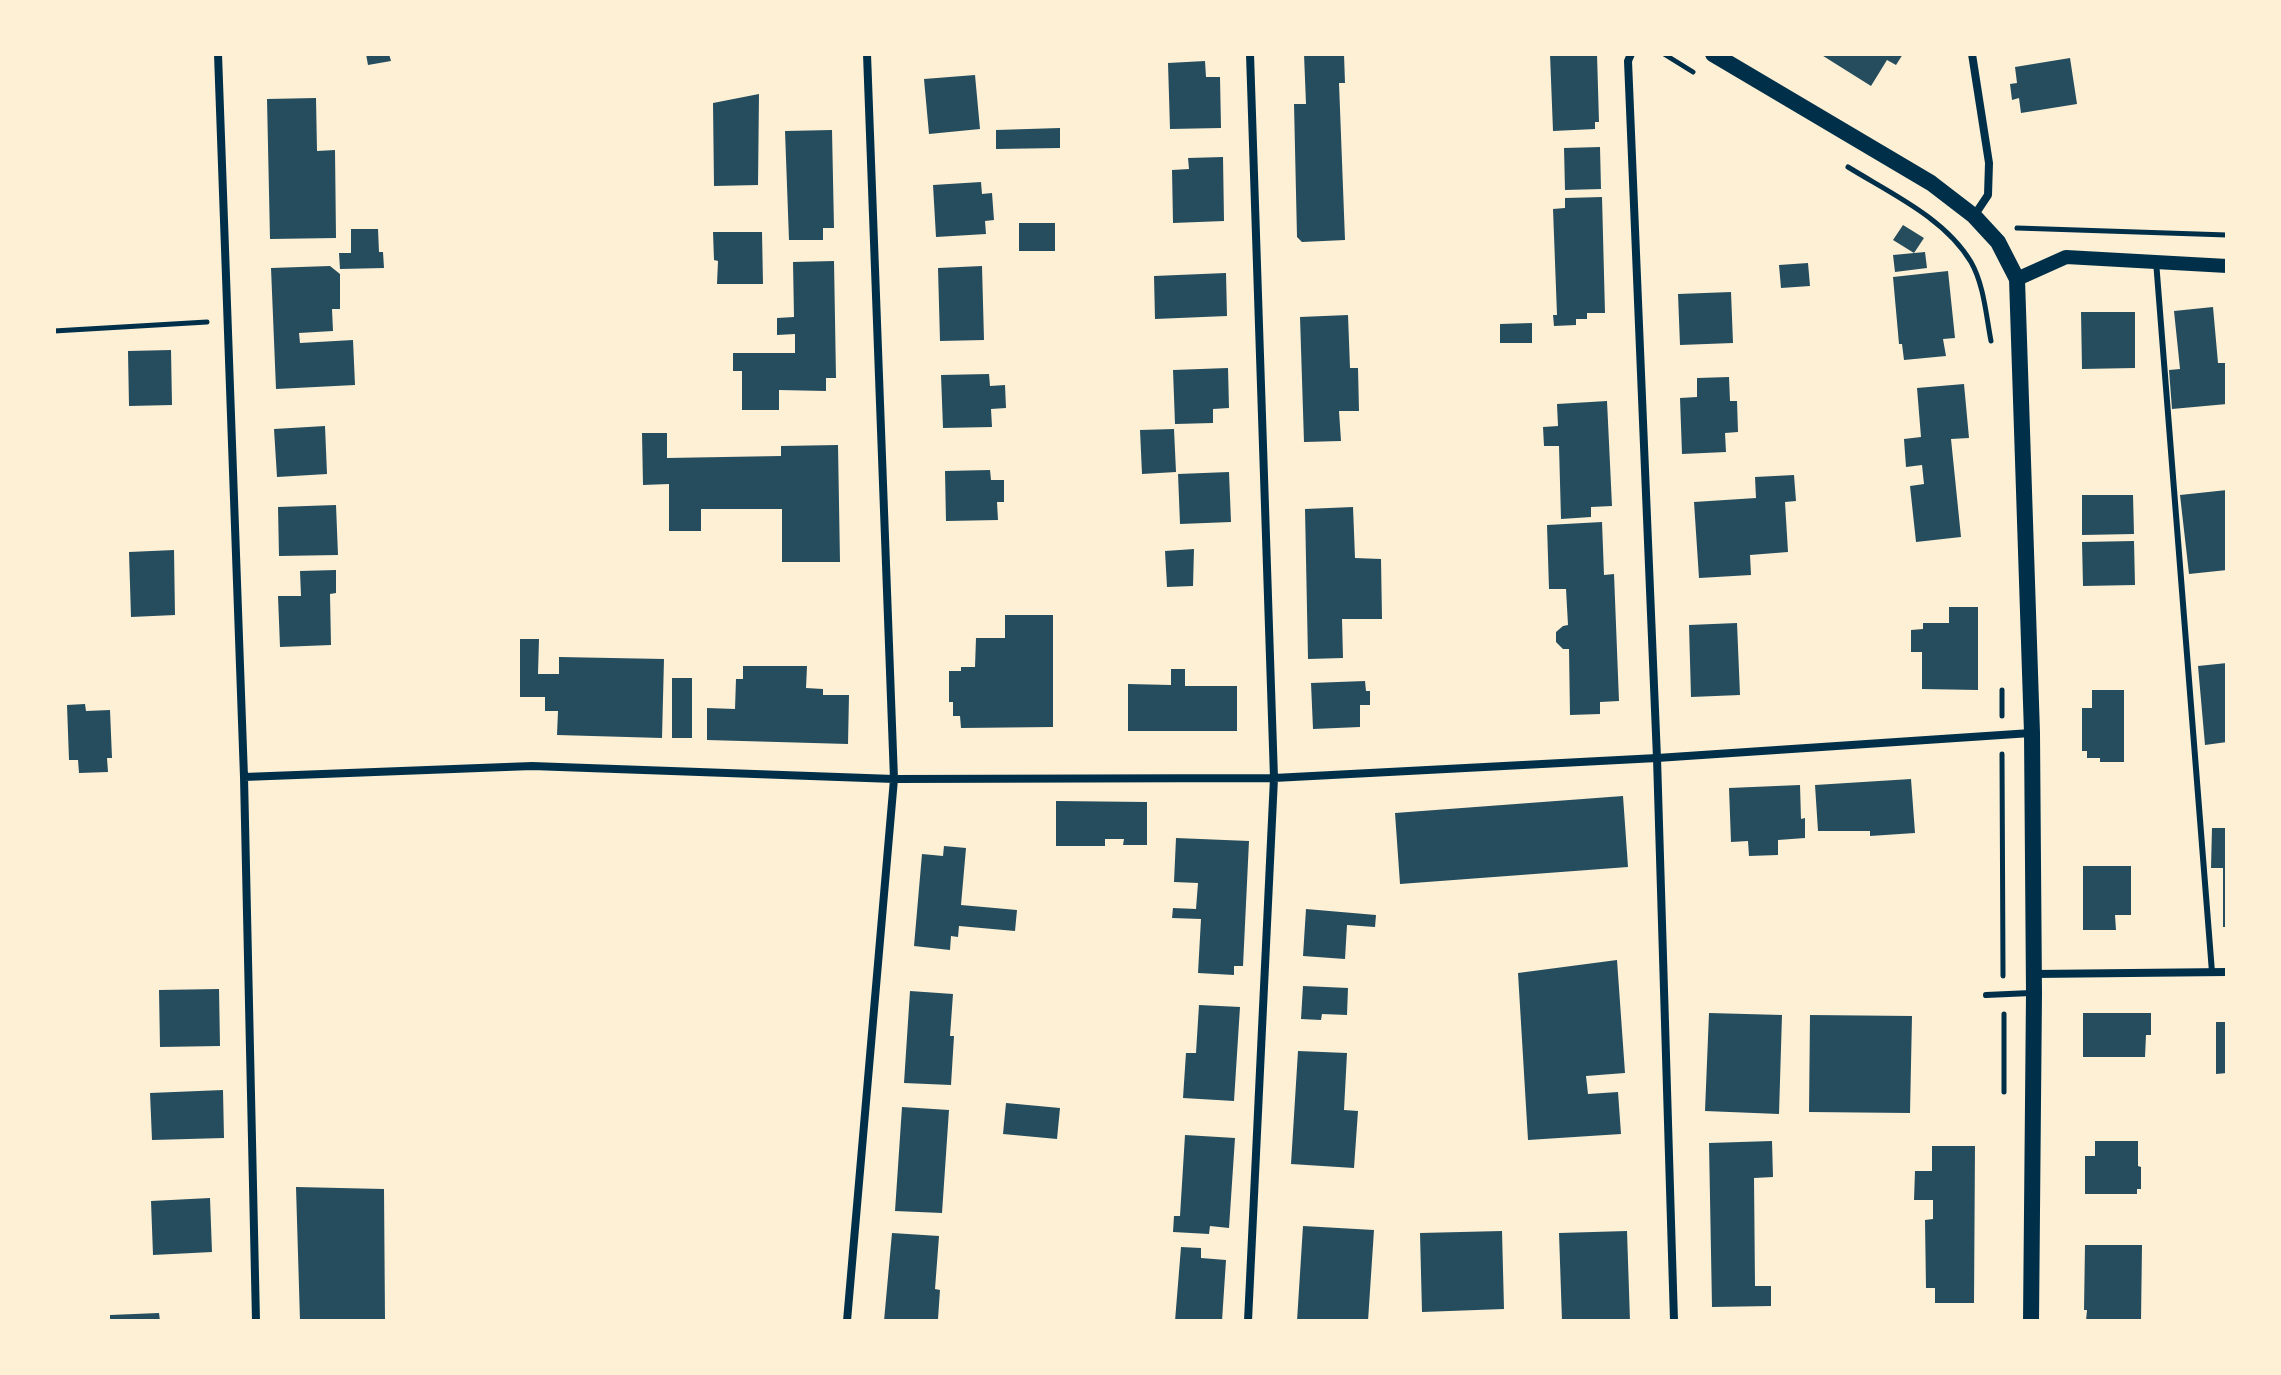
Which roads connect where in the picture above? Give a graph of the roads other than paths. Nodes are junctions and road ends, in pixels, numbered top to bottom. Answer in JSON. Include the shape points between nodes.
{"nodes":[{"id":1,"x":218,"y":54,"type":"edge"},
{"id":2,"x":867,"y":54,"type":"edge"},
{"id":3,"x":1250,"y":54,"type":"edge"},
{"id":4,"x":1631,"y":54,"type":"edge"},
{"id":5,"x":1713,"y":54,"type":"edge"},
{"id":6,"x":1972,"y":54,"type":"edge"},
{"id":7,"x":1974,"y":216,"type":"junction"},
{"id":8,"x":2156,"y":261,"type":"junction"},
{"id":9,"x":2227,"y":266,"type":"edge"},
{"id":10,"x":2017,"y":279,"type":"junction"},
{"id":11,"x":2032,"y":733,"type":"junction"},
{"id":12,"x":1657,"y":758,"type":"junction"},
{"id":13,"x":244,"y":777,"type":"junction"},
{"id":14,"x":1274,"y":778,"type":"junction"},
{"id":15,"x":894,"y":779,"type":"junction"},
{"id":16,"x":2212,"y":972,"type":"junction"},
{"id":17,"x":2227,"y":972,"type":"edge"},
{"id":18,"x":2034,"y":974,"type":"junction"},
{"id":19,"x":2034,"y":993,"type":"junction"},
{"id":20,"x":1986,"y":995,"type":"dead end"},
{"id":21,"x":256,"y":1321,"type":"edge"},
{"id":22,"x":847,"y":1321,"type":"edge"},
{"id":23,"x":1248,"y":1321,"type":"edge"},
{"id":24,"x":1674,"y":1321,"type":"edge"},
{"id":25,"x":2031,"y":1321,"type":"edge"}],
"edges":[{"from":1,"to":13,"type":"street"},
{"from":2,"to":15,"type":"street"},
{"from":3,"to":14,"type":"street"},
{"from":4,"to":12,"type":"street"},
{"from":5,"to":7,"type":"main road","via":[[1931,183]]},
{"from":6,"to":7,"type":"street","via":[[1989,163],[1988,195]]},
{"from":7,"to":10,"type":"main road","via":[[1998,242]]},
{"from":8,"to":9,"type":"street"},
{"from":8,"to":10,"type":"street","via":[[2066,257]]},
{"from":8,"to":16,"type":"lane"},
{"from":10,"to":11,"type":"main road"},
{"from":11,"to":12,"type":"street"},
{"from":11,"to":18,"type":"main road"},
{"from":12,"to":14,"type":"street"},
{"from":12,"to":24,"type":"street"},
{"from":13,"to":15,"type":"street","via":[[532,766]]},
{"from":13,"to":21,"type":"street"},
{"from":14,"to":15,"type":"street"},
{"from":14,"to":23,"type":"street"},
{"from":15,"to":22,"type":"street"},
{"from":16,"to":17,"type":"street"},
{"from":16,"to":18,"type":"street"},
{"from":18,"to":19,"type":"main road"},
{"from":19,"to":20,"type":"lane"},
{"from":19,"to":25,"type":"main road"}]}
